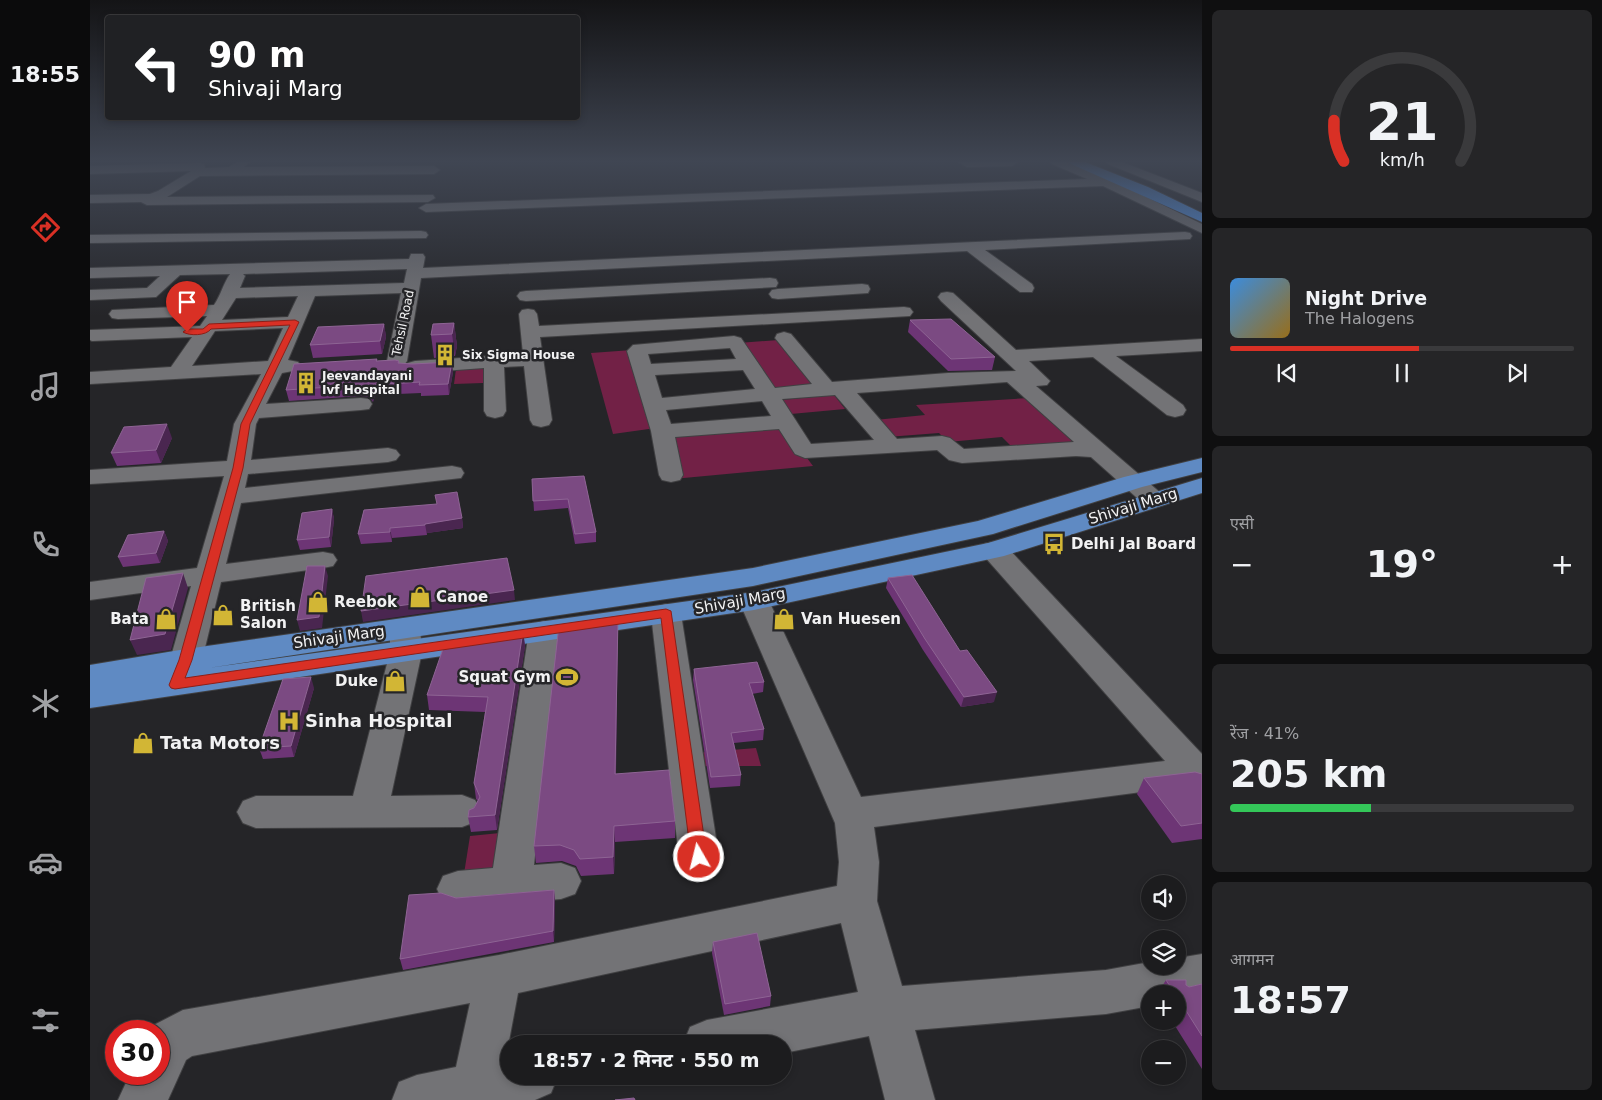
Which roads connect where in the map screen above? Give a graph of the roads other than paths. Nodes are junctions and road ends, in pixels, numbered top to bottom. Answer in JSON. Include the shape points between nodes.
{"nodes":[{"id":1,"x":426,"y":213,"type":"edge"},
{"id":2,"x":1170,"y":213,"type":"edge"},
{"id":3,"x":1202,"y":229,"type":"edge"},
{"id":4,"x":1186,"y":236,"type":"dead end"},
{"id":5,"x":232,"y":237,"type":"junction"},
{"id":6,"x":90,"y":239,"type":"edge"},
{"id":7,"x":971,"y":247,"type":"junction"},
{"id":8,"x":829,"y":253,"type":"junction"},
{"id":9,"x":218,"y":255,"type":"junction"},
{"id":10,"x":752,"y":257,"type":"junction"},
{"id":11,"x":416,"y":262,"type":"junction"},
{"id":12,"x":175,"y":263,"type":"junction"},
{"id":13,"x":522,"y":268,"type":"junction"},
{"id":14,"x":243,"y":269,"type":"junction"},
{"id":15,"x":90,"y":273,"type":"edge"},
{"id":16,"x":1026,"y":288,"type":"dead end"},
{"id":17,"x":862,"y":289,"type":"junction"},
{"id":18,"x":309,"y":291,"type":"junction"},
{"id":19,"x":231,"y":292,"type":"junction"},
{"id":20,"x":777,"y":293,"type":"junction"},
{"id":21,"x":90,"y":295,"type":"edge"},
{"id":22,"x":526,"y":296,"type":"junction"},
{"id":23,"x":947,"y":297,"type":"dead end"},
{"id":24,"x":219,"y":310,"type":"junction"},
{"id":25,"x":904,"y":312,"type":"dead end"},
{"id":26,"x":883,"y":313,"type":"junction"},
{"id":27,"x":118,"y":314,"type":"dead end"},
{"id":28,"x":295,"y":322,"type":"junction"},
{"id":29,"x":529,"y":323,"type":"junction"},
{"id":30,"x":799,"y":323,"type":"junction"},
{"id":31,"x":207,"y":329,"type":"junction"},
{"id":32,"x":92,"y":335,"type":"dead end"},
{"id":33,"x":784,"y":338,"type":"dead end"},
{"id":34,"x":1202,"y":345,"type":"edge"},
{"id":35,"x":1097,"y":351,"type":"junction"},
{"id":36,"x":1011,"y":356,"type":"junction"},
{"id":37,"x":533,"y":359,"type":"junction"},
{"id":38,"x":494,"y":362,"type":"junction"},
{"id":39,"x":313,"y":365,"type":"edge"},
{"id":40,"x":275,"y":367,"type":"junction"},
{"id":41,"x":178,"y":372,"type":"junction"},
{"id":42,"x":90,"y":378,"type":"edge"},
{"id":43,"x":764,"y":388,"type":"junction"},
{"id":44,"x":834,"y":388,"type":"junction"},
{"id":45,"x":653,"y":399,"type":"junction"},
{"id":46,"x":362,"y":404,"type":"dead end"},
{"id":47,"x":1174,"y":410,"type":"dead end"},
{"id":48,"x":495,"y":411,"type":"dead end"},
{"id":49,"x":252,"y":412,"type":"junction"},
{"id":50,"x":541,"y":420,"type":"dead end"},
{"id":51,"x":787,"y":422,"type":"junction"},
{"id":52,"x":662,"y":430,"type":"junction"},
{"id":53,"x":891,"y":446,"type":"junction"},
{"id":54,"x":1098,"y":451,"type":"junction"},
{"id":55,"x":388,"y":456,"type":"dead end"},
{"id":56,"x":1202,"y":465,"type":"edge"},
{"id":57,"x":238,"y":468,"type":"junction"},
{"id":58,"x":452,"y":473,"type":"dead end"},
{"id":59,"x":671,"y":475,"type":"dead end"},
{"id":60,"x":90,"y":477,"type":"edge"},
{"id":61,"x":1202,"y":485,"type":"edge"},
{"id":62,"x":1151,"y":489,"type":"junction"},
{"id":63,"x":231,"y":497,"type":"junction"},
{"id":64,"x":994,"y":550,"type":"junction"},
{"id":65,"x":323,"y":560,"type":"dead end"},
{"id":66,"x":209,"y":576,"type":"junction"},
{"id":67,"x":90,"y":591,"type":"edge"},
{"id":68,"x":754,"y":601,"type":"junction"},
{"id":69,"x":666,"y":614,"type":"junction"},
{"id":70,"x":544,"y":631,"type":"junction"},
{"id":71,"x":406,"y":640,"type":"junction"},
{"id":72,"x":180,"y":672,"type":"junction"},
{"id":73,"x":90,"y":676,"type":"edge"},
{"id":74,"x":90,"y":696,"type":"edge"},
{"id":75,"x":1199,"y":774,"type":"edge"},
{"id":76,"x":462,"y":811,"type":"dead end"},
{"id":77,"x":256,"y":812,"type":"dead end"},
{"id":78,"x":368,"y":812,"type":"junction"},
{"id":79,"x":850,"y":814,"type":"junction"},
{"id":80,"x":699,"y":857,"type":"dead end"},
{"id":81,"x":561,"y":881,"type":"dead end"},
{"id":82,"x":511,"y":885,"type":"junction"},
{"id":83,"x":458,"y":889,"type":"dead end"},
{"id":84,"x":856,"y":901,"type":"junction"},
{"id":85,"x":1202,"y":975,"type":"edge"},
{"id":86,"x":499,"y":976,"type":"junction"},
{"id":87,"x":885,"y":1010,"type":"junction"},
{"id":88,"x":754,"y":1035,"type":"edge"},
{"id":89,"x":170,"y":1042,"type":"edge"},
{"id":90,"x":150,"y":1085,"type":"edge"},
{"id":91,"x":504,"y":1085,"type":"edge"},
{"id":92,"x":474,"y":1094,"type":"edge"},
{"id":93,"x":143,"y":1100,"type":"edge"},
{"id":94,"x":417,"y":1100,"type":"edge"},
{"id":95,"x":910,"y":1100,"type":"edge"}],
"edges":[{"from":1,"to":11,"type":"street","name":"Tehsil Road"},
{"from":2,"to":3,"type":"street"},
{"from":4,"to":7,"type":"street"},
{"from":5,"to":6,"type":"street"},
{"from":5,"to":9,"type":"street"},
{"from":5,"to":11,"type":"street"},
{"from":7,"to":8,"type":"street"},
{"from":7,"to":16,"type":"street"},
{"from":8,"to":10,"type":"street"},
{"from":8,"to":17,"type":"street"},
{"from":9,"to":11,"type":"street"},
{"from":9,"to":12,"type":"street"},
{"from":10,"to":13,"type":"street"},
{"from":10,"to":20,"type":"street"},
{"from":11,"to":13,"type":"street"},
{"from":11,"to":14,"type":"street"},
{"from":11,"to":18,"type":"street"},
{"from":11,"to":38,"type":"street","name":"Tehsil Road","via":[[389,361],[414,367]]},
{"from":12,"to":14,"type":"street"},
{"from":12,"to":15,"type":"street"},
{"from":12,"to":21,"type":"street","via":[[150,293]]},
{"from":13,"to":22,"type":"street"},
{"from":14,"to":19,"type":"street","via":[[233,282]]},
{"from":17,"to":20,"type":"street"},
{"from":17,"to":26,"type":"street"},
{"from":18,"to":19,"type":"street"},
{"from":18,"to":28,"type":"street"},
{"from":19,"to":24,"type":"street"},
{"from":20,"to":22,"type":"street"},
{"from":20,"to":29,"type":"street"},
{"from":20,"to":30,"type":"street"},
{"from":22,"to":29,"type":"street"},
{"from":23,"to":36,"type":"street"},
{"from":24,"to":27,"type":"street"},
{"from":24,"to":31,"type":"street"},
{"from":25,"to":26,"type":"street"},
{"from":26,"to":30,"type":"street"},
{"from":28,"to":31,"type":"street"},
{"from":28,"to":40,"type":"street"},
{"from":29,"to":30,"type":"street"},
{"from":29,"to":37,"type":"street"},
{"from":31,"to":32,"type":"street"},
{"from":31,"to":41,"type":"street"},
{"from":33,"to":44,"type":"street"},
{"from":34,"to":35,"type":"street"},
{"from":35,"to":36,"type":"street"},
{"from":35,"to":47,"type":"street"},
{"from":36,"to":62,"type":"street"},
{"from":37,"to":38,"type":"street"},
{"from":37,"to":50,"type":"street"},
{"from":38,"to":48,"type":"street"},
{"from":39,"to":40,"type":"street"},
{"from":40,"to":41,"type":"street"},
{"from":40,"to":49,"type":"street"},
{"from":41,"to":42,"type":"street"},
{"from":43,"to":44,"type":"street"},
{"from":43,"to":45,"type":"street"},
{"from":43,"to":45,"type":"street","via":[[748,364],[644,370]]},
{"from":43,"to":51,"type":"street"},
{"from":44,"to":53,"type":"street"},
{"from":44,"to":54,"type":"street","via":[[1012,376]]},
{"from":45,"to":52,"type":"street"},
{"from":46,"to":49,"type":"street"},
{"from":49,"to":57,"type":"street","via":[[245,424]]},
{"from":51,"to":52,"type":"street"},
{"from":51,"to":53,"type":"street","via":[[805,450]]},
{"from":52,"to":59,"type":"street"},
{"from":53,"to":54,"type":"street","via":[[942,443],[962,456]]},
{"from":54,"to":62,"type":"street"},
{"from":55,"to":57,"type":"street"},
{"from":56,"to":62,"type":"main road","name":"Shivaji Marg"},
{"from":57,"to":60,"type":"street"},
{"from":57,"to":63,"type":"street"},
{"from":58,"to":63,"type":"street"},
{"from":61,"to":62,"type":"main road","name":"Shivaji Marg"},
{"from":62,"to":64,"type":"main road","name":"Shivaji Marg"},
{"from":62,"to":71,"type":"main road","name":"Shivaji Marg","via":[[753,577]]},
{"from":63,"to":66,"type":"street"},
{"from":64,"to":68,"type":"main road","name":"Shivaji Marg"},
{"from":64,"to":75,"type":"street"},
{"from":65,"to":66,"type":"street"},
{"from":66,"to":67,"type":"street"},
{"from":66,"to":72,"type":"street"},
{"from":68,"to":69,"type":"main road","name":"Shivaji Marg"},
{"from":68,"to":79,"type":"street"},
{"from":69,"to":70,"type":"main road","name":"Shivaji Marg"},
{"from":69,"to":80,"type":"street"},
{"from":70,"to":71,"type":"main road","name":"Shivaji Marg"},
{"from":70,"to":82,"type":"street"},
{"from":71,"to":72,"type":"main road","name":"Shivaji Marg"},
{"from":71,"to":78,"type":"street"},
{"from":72,"to":73,"type":"main road","name":"Shivaji Marg"},
{"from":72,"to":74,"type":"main road","name":"Shivaji Marg"},
{"from":75,"to":79,"type":"street"},
{"from":76,"to":78,"type":"street"},
{"from":77,"to":78,"type":"street"},
{"from":79,"to":84,"type":"street","via":[[859,862]]},
{"from":81,"to":82,"type":"street"},
{"from":82,"to":83,"type":"street"},
{"from":84,"to":86,"type":"street"},
{"from":84,"to":87,"type":"street"},
{"from":85,"to":87,"type":"street","via":[[1106,992]]},
{"from":86,"to":89,"type":"street","via":[[183,1034]]},
{"from":86,"to":92,"type":"street"},
{"from":87,"to":88,"type":"street"},
{"from":87,"to":95,"type":"street"},
{"from":90,"to":93,"type":"street"},
{"from":91,"to":92,"type":"street"},
{"from":92,"to":94,"type":"street"}]}
